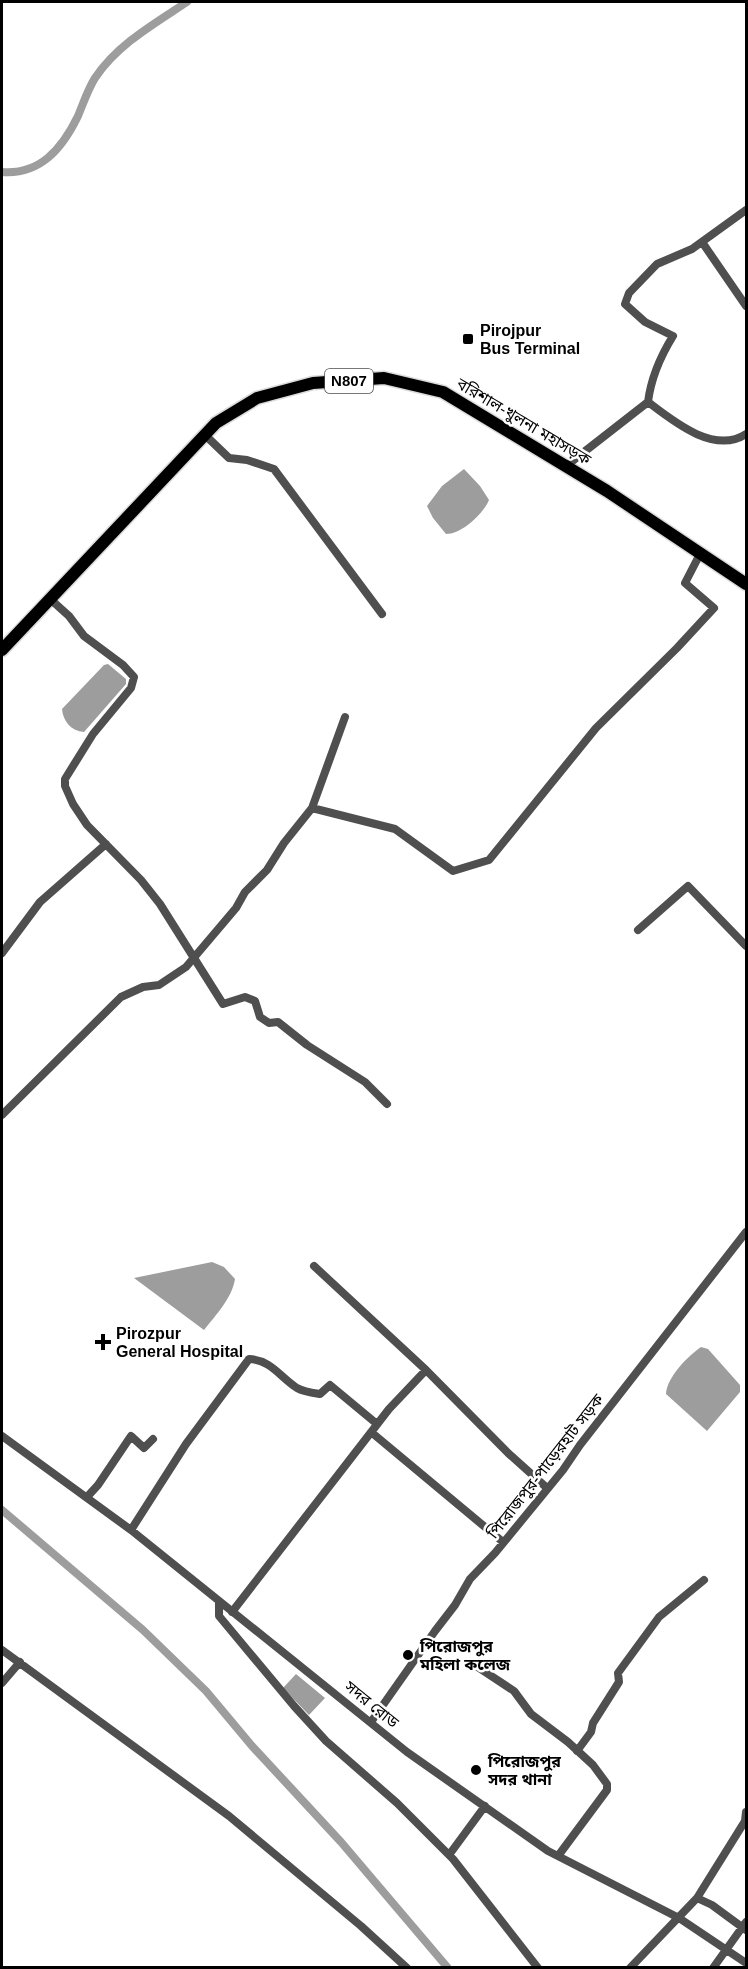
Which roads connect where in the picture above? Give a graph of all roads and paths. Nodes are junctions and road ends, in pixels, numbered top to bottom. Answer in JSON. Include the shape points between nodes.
{"nodes":[{"id":1,"x":747,"y":210,"type":"edge"},
{"id":2,"x":702,"y":242,"type":"junction"},
{"id":3,"x":747,"y":306,"type":"edge"},
{"id":4,"x":648,"y":402,"type":"junction"},
{"id":5,"x":747,"y":434,"type":"edge"},
{"id":6,"x":205,"y":435,"type":"junction"},
{"id":7,"x":566,"y":466,"type":"junction"},
{"id":8,"x":700,"y":554,"type":"junction"},
{"id":9,"x":747,"y":584,"type":"edge"},
{"id":10,"x":49,"y":598,"type":"junction"},
{"id":11,"x":382,"y":614,"type":"dead end"},
{"id":12,"x":2,"y":651,"type":"edge"},
{"id":13,"x":345,"y":717,"type":"dead end"},
{"id":14,"x":312,"y":808,"type":"junction"},
{"id":15,"x":106,"y":844,"type":"junction"},
{"id":16,"x":638,"y":930,"type":"dead end"},
{"id":17,"x":747,"y":946,"type":"edge"},
{"id":18,"x":2,"y":953,"type":"edge"},
{"id":19,"x":195,"y":958,"type":"junction"},
{"id":20,"x":387,"y":1104,"type":"dead end"},
{"id":21,"x":2,"y":1115,"type":"edge"},
{"id":22,"x":747,"y":1232,"type":"edge"},
{"id":23,"x":314,"y":1266,"type":"dead end"},
{"id":24,"x":426,"y":1370,"type":"junction"},
{"id":25,"x":377,"y":1424,"type":"junction"},
{"id":26,"x":371,"y":1432,"type":"junction"},
{"id":27,"x":2,"y":1436,"type":"edge"},
{"id":28,"x":153,"y":1439,"type":"dead end"},
{"id":29,"x":547,"y":1488,"type":"junction"},
{"id":30,"x":87,"y":1497,"type":"junction"},
{"id":31,"x":130,"y":1530,"type":"junction"},
{"id":32,"x":503,"y":1542,"type":"junction"},
{"id":33,"x":704,"y":1580,"type":"dead end"},
{"id":34,"x":219,"y":1602,"type":"junction"},
{"id":35,"x":232,"y":1612,"type":"junction"},
{"id":36,"x":2,"y":1650,"type":"edge"},
{"id":37,"x":20,"y":1662,"type":"junction"},
{"id":38,"x":470,"y":1662,"type":"dead end"},
{"id":39,"x":2,"y":1683,"type":"edge"},
{"id":40,"x":371,"y":1722,"type":"junction"},
{"id":41,"x":577,"y":1751,"type":"junction"},
{"id":42,"x":485,"y":1806,"type":"junction"},
{"id":43,"x":747,"y":1812,"type":"edge"},
{"id":44,"x":449,"y":1855,"type":"junction"},
{"id":45,"x":558,"y":1856,"type":"junction"},
{"id":46,"x":697,"y":1898,"type":"junction"},
{"id":47,"x":679,"y":1918,"type":"junction"},
{"id":48,"x":746,"y":1926,"type":"edge"},
{"id":49,"x":727,"y":1950,"type":"junction"},
{"id":50,"x":747,"y":1963,"type":"edge"},
{"id":51,"x":407,"y":1968,"type":"edge"},
{"id":52,"x":538,"y":1968,"type":"edge"},
{"id":53,"x":630,"y":1968,"type":"edge"},
{"id":54,"x":712,"y":1968,"type":"edge"}],
"edges":[{"from":1,"to":2,"type":"street"},
{"from":2,"to":3,"type":"street"},
{"from":2,"to":4,"type":"street","via":[[657,264],[629,293],[625,304],[645,322],[673,336],[660,358]]},
{"from":4,"to":5,"type":"street","via":[[673,421],[707,438],[738,440]]},
{"from":4,"to":7,"type":"street"},
{"from":6,"to":7,"type":"highway","name":"বরিশাল-খুলনা মহাসড়ক","number":"N807","via":[[216,423],[257,398],[313,383],[384,378],[443,392]]},
{"from":6,"to":10,"type":"highway","name":"বরিশাল-খুলনা মহাসড়ক","number":"N807"},
{"from":6,"to":11,"type":"street","via":[[229,458],[274,469]]},
{"from":7,"to":8,"type":"highway","name":"বরিশাল-খুলনা মহাসড়ক","number":"N807"},
{"from":8,"to":9,"type":"highway","name":"বরিশাল-খুলনা মহাসড়ক","number":"N807"},
{"from":8,"to":14,"type":"street","via":[[685,583],[714,608],[596,728],[489,860],[453,871],[395,829]]},
{"from":10,"to":12,"type":"highway","name":"বরিশাল-খুলনা মহাসড়ক","number":"N807"},
{"from":10,"to":15,"type":"street","via":[[84,636],[134,677],[131,688],[93,734],[65,779],[73,804]]},
{"from":13,"to":14,"type":"street"},
{"from":14,"to":19,"type":"street"},
{"from":15,"to":18,"type":"street","via":[[40,902]]},
{"from":15,"to":19,"type":"street","via":[[160,904]]},
{"from":16,"to":17,"type":"street","via":[[688,886]]},
{"from":19,"to":20,"type":"street","via":[[223,1004],[245,997],[255,1001],[261,1017],[269,1023],[278,1022],[364,1082]]},
{"from":19,"to":21,"type":"street","via":[[171,979],[121,997]]},
{"from":22,"to":29,"type":"street","name":"পিরোজপুর-পাড়েরহাট সড়ক"},
{"from":23,"to":24,"type":"street"},
{"from":24,"to":25,"type":"street"},
{"from":24,"to":29,"type":"street"},
{"from":25,"to":26,"type":"street"},
{"from":25,"to":31,"type":"street","via":[[330,1385],[320,1394],[298,1389],[270,1365],[249,1359],[186,1444]]},
{"from":26,"to":32,"type":"street"},
{"from":26,"to":35,"type":"street"},
{"from":27,"to":30,"type":"street","name":"সদর রোড"},
{"from":28,"to":30,"type":"street","via":[[144,1448],[131,1436]]},
{"from":29,"to":32,"type":"street","name":"পিরোজপুর-পাড়েরহাট সড়ক"},
{"from":30,"to":31,"type":"street","name":"সদর রোড"},
{"from":31,"to":34,"type":"street","name":"সদর রোড"},
{"from":32,"to":40,"type":"street","name":"পিরোজপুর-পাড়েরহাট সড়ক","via":[[470,1580]]},
{"from":33,"to":41,"type":"street","via":[[659,1617],[618,1673],[619,1682]]},
{"from":34,"to":35,"type":"street","name":"সদর রোড"},
{"from":34,"to":44,"type":"street","via":[[219,1616],[294,1706],[326,1741]]},
{"from":35,"to":40,"type":"street","name":"সদর রোড"},
{"from":36,"to":37,"type":"street"},
{"from":37,"to":39,"type":"street"},
{"from":37,"to":51,"type":"street","via":[[229,1815]]},
{"from":38,"to":41,"type":"street","via":[[514,1691],[531,1713]]},
{"from":40,"to":42,"type":"street","name":"সদর রোড"},
{"from":41,"to":45,"type":"street","via":[[593,1765],[607,1790]]},
{"from":42,"to":44,"type":"street"},
{"from":42,"to":45,"type":"street","name":"সদর রোড"},
{"from":43,"to":46,"type":"street"},
{"from":44,"to":52,"type":"street"},
{"from":45,"to":47,"type":"street","name":"সদর রোড"},
{"from":46,"to":47,"type":"street"},
{"from":46,"to":48,"type":"street"},
{"from":47,"to":49,"type":"street","name":"সদর রোড"},
{"from":47,"to":53,"type":"street"},
{"from":48,"to":49,"type":"street"},
{"from":49,"to":50,"type":"street","name":"সদর রোড"},
{"from":49,"to":54,"type":"street"}]}
